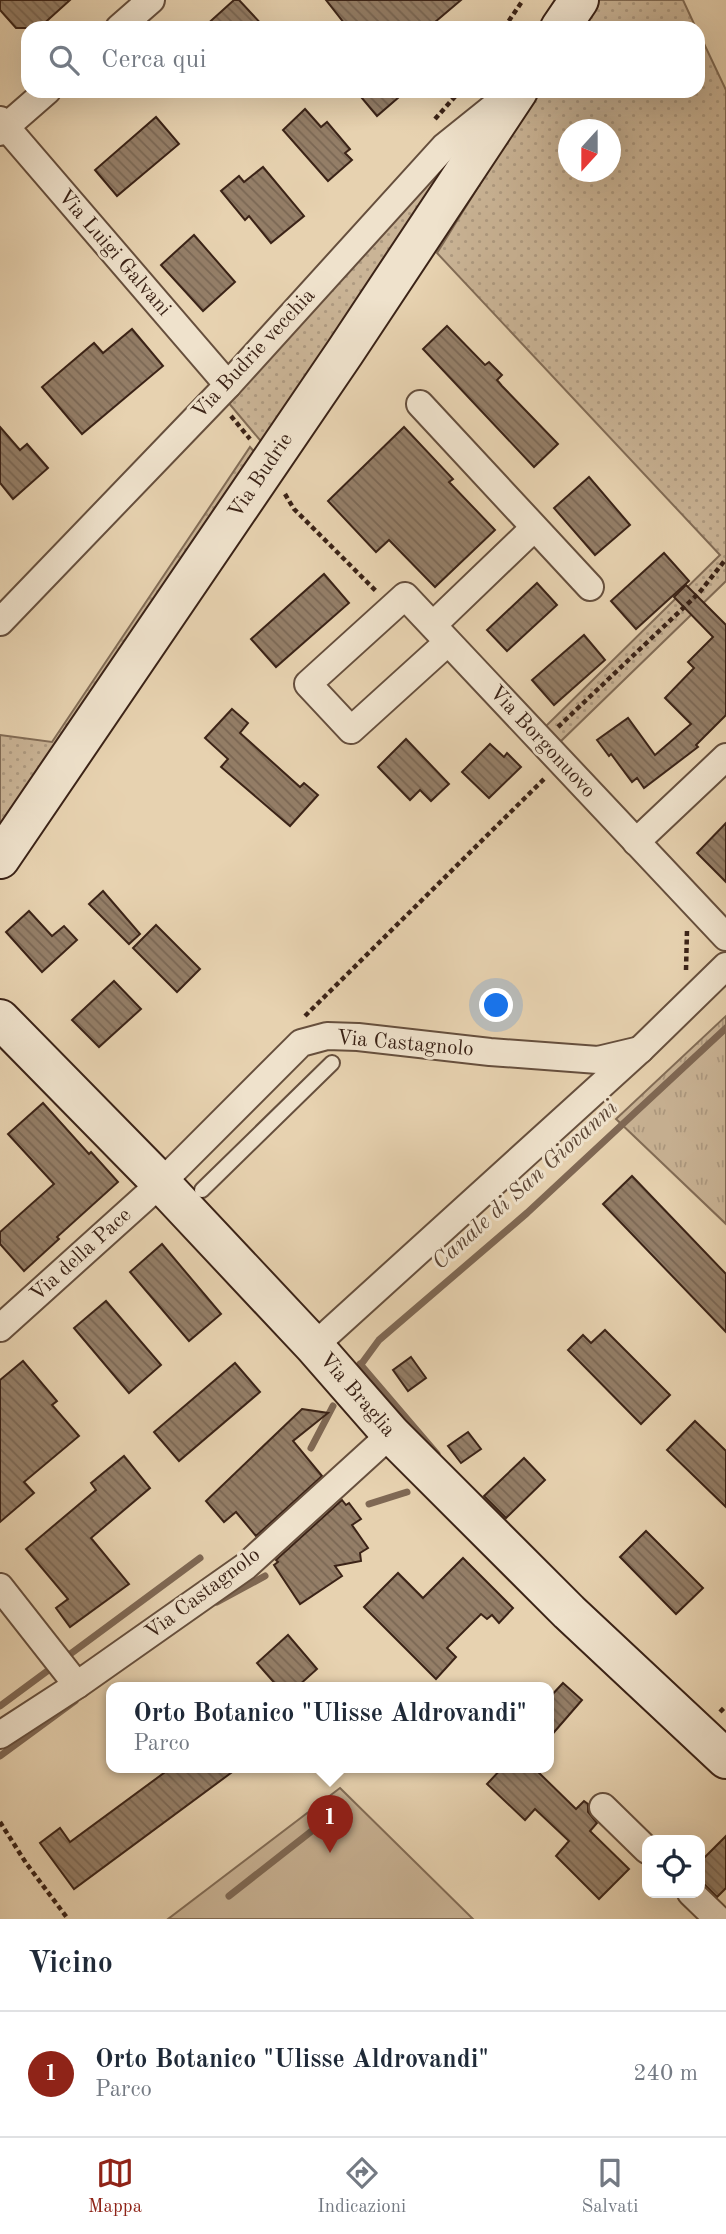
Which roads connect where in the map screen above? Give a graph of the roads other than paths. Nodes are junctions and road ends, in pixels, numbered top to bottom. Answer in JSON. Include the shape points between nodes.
{"nodes":[{"id":1,"x":151,"y":0,"type":"edge"},
{"id":2,"x":579,"y":0,"type":"edge"},
{"id":3,"x":127,"y":21,"type":"edge"},
{"id":4,"x":565,"y":21,"type":"edge"},
{"id":5,"x":38,"y":98,"type":"edge"},
{"id":6,"x":507,"y":98,"type":"edge"},
{"id":7,"x":511,"y":98,"type":"edge"},
{"id":8,"x":2,"y":127,"type":"edge"},
{"id":9,"x":222,"y":391,"type":"junction"},
{"id":10,"x":420,"y":404,"type":"dead end"},
{"id":11,"x":534,"y":528,"type":"junction"},
{"id":12,"x":590,"y":587,"type":"dead end"},
{"id":13,"x":0,"y":622,"type":"edge"},
{"id":14,"x":440,"y":634,"type":"junction"},
{"id":15,"x":726,"y":757,"type":"edge"},
{"id":16,"x":636,"y":842,"type":"junction"},
{"id":17,"x":0,"y":859,"type":"edge"},
{"id":18,"x":726,"y":937,"type":"edge"},
{"id":19,"x":726,"y":966,"type":"edge"},
{"id":20,"x":0,"y":1018,"type":"edge"},
{"id":21,"x":640,"y":1050,"type":"junction"},
{"id":22,"x":539,"y":1056,"type":"junction"},
{"id":23,"x":332,"y":1063,"type":"dead end"},
{"id":24,"x":570,"y":1114,"type":"junction"},
{"id":25,"x":161,"y":1183,"type":"junction"},
{"id":26,"x":202,"y":1190,"type":"dead end"},
{"id":27,"x":0,"y":1328,"type":"edge"},
{"id":28,"x":314,"y":1346,"type":"junction"},
{"id":29,"x":391,"y":1434,"type":"junction"},
{"id":30,"x":0,"y":1587,"type":"edge"},
{"id":31,"x":65,"y":1670,"type":"junction"},
{"id":32,"x":0,"y":1735,"type":"edge"},
{"id":33,"x":726,"y":1759,"type":"edge"},
{"id":34,"x":603,"y":1807,"type":"dead end"},
{"id":35,"x":642,"y":1845,"type":"edge"},
{"id":36,"x":696,"y":1898,"type":"edge"},
{"id":37,"x":718,"y":1919,"type":"edge"}],
"edges":[{"from":1,"to":3,"type":"street"},
{"from":2,"to":4,"type":"street"},
{"from":5,"to":8,"type":"street"},
{"from":6,"to":9,"type":"street","name":"Via Budrie vecchia","via":[[444,147]]},
{"from":7,"to":17,"type":"street","name":"Via Budrie"},
{"from":8,"to":9,"type":"street","name":"Via Luigi Galvani"},
{"from":9,"to":13,"type":"street","name":"Via Budrie vecchia"},
{"from":10,"to":11,"type":"street"},
{"from":11,"to":12,"type":"street"},
{"from":11,"to":14,"type":"street"},
{"from":14,"to":14,"type":"street","name":"Via Borgonuovo","via":[[405,596],[308,684],[351,730]]},
{"from":14,"to":16,"type":"street","name":"Via Borgonuovo"},
{"from":15,"to":16,"type":"street"},
{"from":16,"to":18,"type":"street","name":"Via Borgonuovo"},
{"from":19,"to":21,"type":"street"},
{"from":20,"to":25,"type":"street","name":"Via Braglia"},
{"from":21,"to":22,"type":"street","name":"Via Castagnolo","via":[[598,1060]]},
{"from":21,"to":24,"type":"street"},
{"from":22,"to":24,"type":"street","name":"Via Castagnolo","via":[[569,1070],[577,1079],[579,1090]]},
{"from":22,"to":25,"type":"street","name":"Via Castagnolo","via":[[348,1036],[301,1043]]},
{"from":23,"to":26,"type":"lane"},
{"from":24,"to":28,"type":"street"},
{"from":25,"to":27,"type":"street","name":"Via della Pace"},
{"from":25,"to":28,"type":"street","name":"Via Braglia"},
{"from":28,"to":29,"type":"street","name":"Via Braglia"},
{"from":29,"to":31,"type":"street","name":"Via Castagnolo","via":[[246,1566]]},
{"from":29,"to":33,"type":"street","name":"Via Braglia","via":[[569,1612]]},
{"from":30,"to":31,"type":"street"},
{"from":31,"to":32,"type":"street","name":"Via Castagnolo"},
{"from":34,"to":35,"type":"street"},
{"from":36,"to":37,"type":"street"}]}
